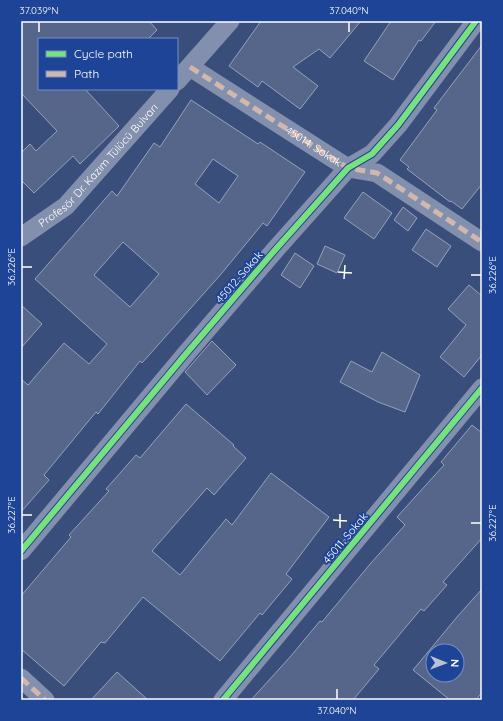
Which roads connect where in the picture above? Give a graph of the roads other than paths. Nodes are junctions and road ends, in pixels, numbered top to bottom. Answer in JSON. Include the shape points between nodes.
{"nodes":[{"id":1,"x":230,"y":21,"type":"edge"},
{"id":2,"x":476,"y":21,"type":"edge"},
{"id":3,"x":190,"y":67,"type":"junction"},
{"id":4,"x":178,"y":80,"type":"edge"},
{"id":5,"x":169,"y":90,"type":"edge"},
{"id":6,"x":348,"y":168,"type":"junction"},
{"id":7,"x":21,"y":237,"type":"edge"},
{"id":8,"x":482,"y":242,"type":"edge"},
{"id":9,"x":482,"y":388,"type":"edge"},
{"id":10,"x":21,"y":551,"type":"edge"},
{"id":11,"x":21,"y":678,"type":"edge"},
{"id":12,"x":46,"y":700,"type":"edge"},
{"id":13,"x":223,"y":700,"type":"edge"}],
"edges":[{"from":1,"to":3,"type":"street"},
{"from":2,"to":6,"type":"street","name":"45012. Sokak","via":[[398,125],[372,154]]},
{"from":3,"to":4,"type":"street"},
{"from":3,"to":6,"type":"street","name":"45014. Sokak"},
{"from":5,"to":7,"type":"street","name":"Profesör Dr. Kazım Tülücü Bulvarı","via":[[66,206]]},
{"from":6,"to":8,"type":"street","name":"45014. Sokak","via":[[377,173]]},
{"from":6,"to":10,"type":"street","name":"45012. Sokak","via":[[185,355]]},
{"from":9,"to":13,"type":"street","name":"45011. Sokak"},
{"from":11,"to":12,"type":"street"}]}
